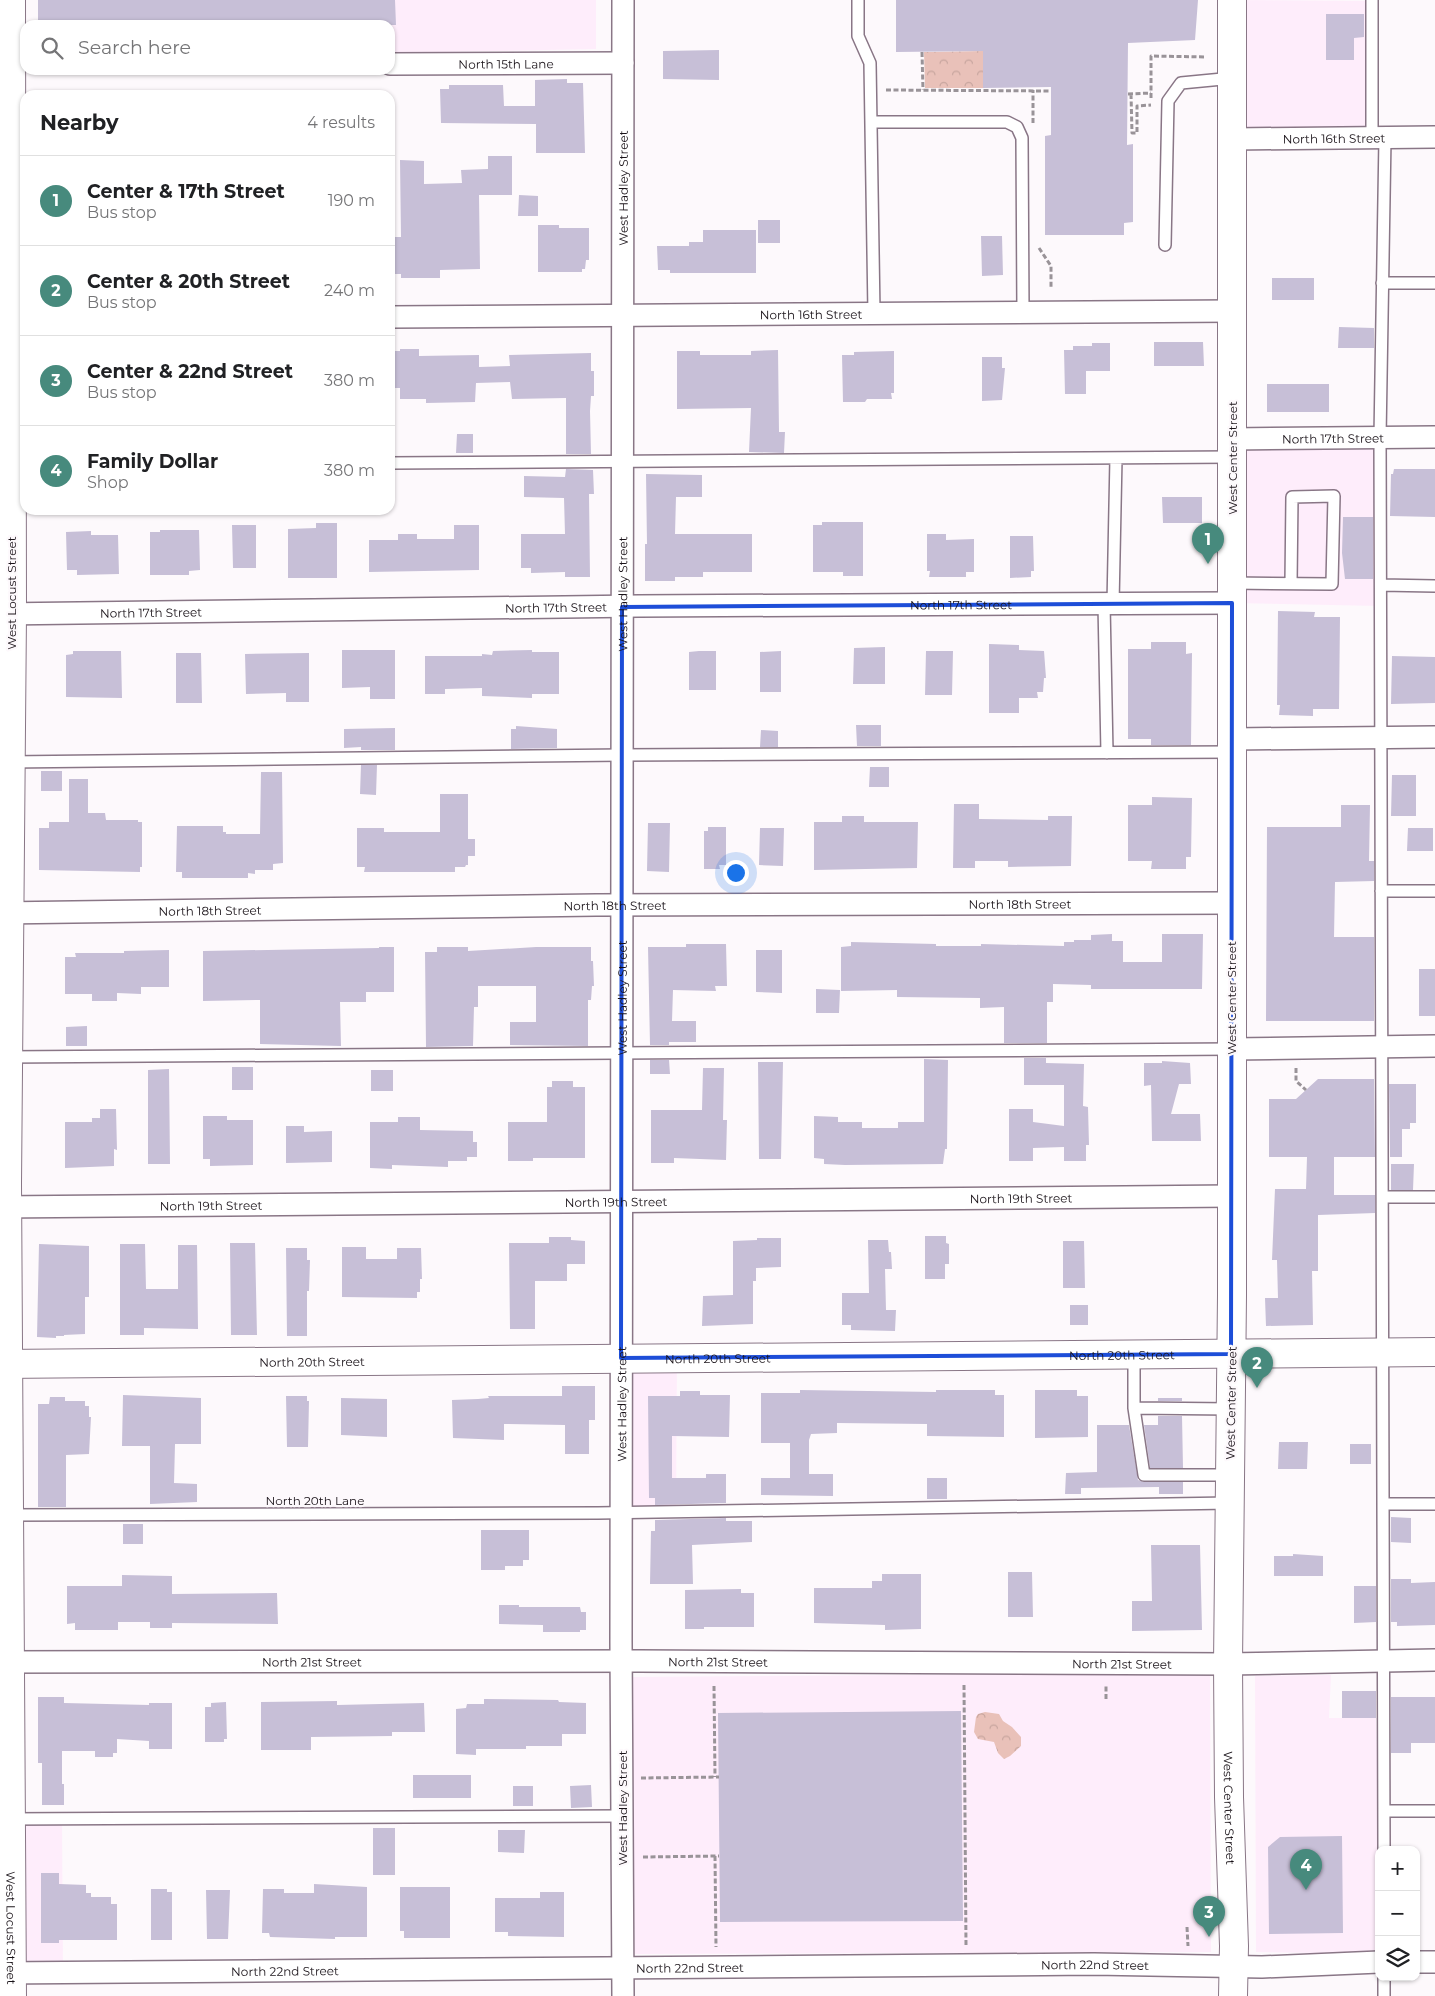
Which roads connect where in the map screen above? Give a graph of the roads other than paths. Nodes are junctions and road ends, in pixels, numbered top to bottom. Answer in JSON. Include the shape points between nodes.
{"nodes":[{"id":1,"x":11,"y":0,"type":"edge"},
{"id":2,"x":623,"y":0,"type":"edge"},
{"id":3,"x":858,"y":0,"type":"edge"},
{"id":4,"x":1232,"y":0,"type":"edge"},
{"id":5,"x":1372,"y":0,"type":"edge"},
{"id":6,"x":623,"y":63,"type":"junction"},
{"id":7,"x":395,"y":64,"type":"edge"},
{"id":8,"x":12,"y":65,"type":"edge"},
{"id":9,"x":1233,"y":78,"type":"junction"},
{"id":10,"x":6,"y":116,"type":"edge"},
{"id":11,"x":871,"y":122,"type":"junction"},
{"id":12,"x":1435,"y":137,"type":"edge"},
{"id":13,"x":1379,"y":138,"type":"junction"},
{"id":14,"x":1233,"y":139,"type":"junction"},
{"id":15,"x":1165,"y":245,"type":"dead end"},
{"id":16,"x":1382,"y":283,"type":"junction"},
{"id":17,"x":1435,"y":283,"type":"edge"},
{"id":18,"x":1232,"y":311,"type":"junction"},
{"id":19,"x":1023,"y":312,"type":"junction"},
{"id":20,"x":874,"y":313,"type":"junction"},
{"id":21,"x":624,"y":315,"type":"junction"},
{"id":22,"x":395,"y":317,"type":"edge"},
{"id":23,"x":12,"y":322,"type":"edge"},
{"id":24,"x":1380,"y":437,"type":"junction"},
{"id":25,"x":1435,"y":437,"type":"edge"},
{"id":26,"x":1231,"y":448,"type":"junction"},
{"id":27,"x":1116,"y":458,"type":"junction"},
{"id":28,"x":623,"y":462,"type":"junction"},
{"id":29,"x":395,"y":463,"type":"edge"},
{"id":30,"x":12,"y":464,"type":"edge"},
{"id":31,"x":1291,"y":583,"type":"junction"},
{"id":32,"x":1381,"y":586,"type":"junction"},
{"id":33,"x":1435,"y":586,"type":"edge"},
{"id":34,"x":1232,"y":593,"type":"junction"},
{"id":35,"x":1109,"y":604,"type":"junction"},
{"id":36,"x":622,"y":607,"type":"junction"},
{"id":37,"x":6,"y":614,"type":"edge"},
{"id":38,"x":1435,"y":737,"type":"edge"},
{"id":39,"x":1381,"y":738,"type":"junction"},
{"id":40,"x":1233,"y":745,"type":"junction"},
{"id":41,"x":1107,"y":753,"type":"junction"},
{"id":42,"x":623,"y":755,"type":"junction"},
{"id":43,"x":5,"y":762,"type":"edge"},
{"id":44,"x":1381,"y":891,"type":"junction"},
{"id":45,"x":1435,"y":891,"type":"edge"},
{"id":46,"x":1231,"y":903,"type":"junction"},
{"id":47,"x":623,"y":905,"type":"junction"},
{"id":48,"x":4,"y":913,"type":"edge"},
{"id":49,"x":1435,"y":1046,"type":"edge"},
{"id":50,"x":1381,"y":1047,"type":"junction"},
{"id":51,"x":1232,"y":1049,"type":"junction"},
{"id":52,"x":622,"y":1053,"type":"junction"},
{"id":53,"x":4,"y":1057,"type":"edge"},
{"id":54,"x":1232,"y":1196,"type":"junction"},
{"id":55,"x":1382,"y":1198,"type":"junction"},
{"id":56,"x":1435,"y":1198,"type":"edge"},
{"id":57,"x":621,"y":1201,"type":"junction"},
{"id":58,"x":4,"y":1206,"type":"edge"},
{"id":59,"x":1382,"y":1352,"type":"junction"},
{"id":60,"x":1435,"y":1352,"type":"edge"},
{"id":61,"x":1134,"y":1354,"type":"junction"},
{"id":62,"x":1231,"y":1354,"type":"junction"},
{"id":63,"x":621,"y":1358,"type":"junction"},
{"id":64,"x":4,"y":1364,"type":"edge"},
{"id":65,"x":1134,"y":1408,"type":"junction"},
{"id":66,"x":1231,"y":1409,"type":"junction"},
{"id":67,"x":1230,"y":1474,"type":"junction"},
{"id":68,"x":1230,"y":1503,"type":"junction"},
{"id":69,"x":1384,"y":1504,"type":"junction"},
{"id":70,"x":1435,"y":1504,"type":"edge"},
{"id":71,"x":621,"y":1513,"type":"junction"},
{"id":72,"x":5,"y":1515,"type":"edge"},
{"id":73,"x":1435,"y":1660,"type":"edge"},
{"id":74,"x":1382,"y":1661,"type":"junction"},
{"id":75,"x":4,"y":1662,"type":"edge"},
{"id":76,"x":621,"y":1662,"type":"junction"},
{"id":77,"x":1228,"y":1664,"type":"junction"},
{"id":78,"x":1384,"y":1811,"type":"junction"},
{"id":79,"x":1435,"y":1811,"type":"edge"},
{"id":80,"x":622,"y":1816,"type":"junction"},
{"id":81,"x":5,"y":1819,"type":"edge"},
{"id":82,"x":1384,"y":1846,"type":"edge"},
{"id":83,"x":1375,"y":1962,"type":"edge"},
{"id":84,"x":1420,"y":1962,"type":"edge"},
{"id":85,"x":1435,"y":1962,"type":"edge"},
{"id":86,"x":1233,"y":1967,"type":"junction"},
{"id":87,"x":623,"y":1968,"type":"junction"},
{"id":88,"x":8,"y":1981,"type":"edge"},
{"id":89,"x":1384,"y":1981,"type":"edge"},
{"id":90,"x":623,"y":1996,"type":"edge"},
{"id":91,"x":1233,"y":1996,"type":"edge"},
{"id":92,"x":1384,"y":1996,"type":"edge"}],
"edges":[{"from":1,"to":8,"type":"street","name":"West Locust Street"},
{"from":2,"to":6,"type":"street","name":"West Hadley Street"},
{"from":3,"to":11,"type":"lane","via":[[858,36],[870,63]]},
{"from":4,"to":9,"type":"street","name":"West Center Street"},
{"from":5,"to":13,"type":"lane"},
{"from":6,"to":7,"type":"street","name":"North 15th Lane"},
{"from":6,"to":21,"type":"street","name":"West Hadley Street"},
{"from":8,"to":10,"type":"street","name":"West Locust Street"},
{"from":9,"to":14,"type":"street","name":"West Center Street"},
{"from":9,"to":15,"type":"lane","via":[[1181,83],[1168,101]]},
{"from":10,"to":23,"type":"street","name":"West Locust Street"},
{"from":11,"to":19,"type":"lane","via":[[1007,122],[1017,128],[1022,138]]},
{"from":11,"to":20,"type":"lane"},
{"from":12,"to":13,"type":"street","name":"North 16th Street"},
{"from":13,"to":14,"type":"street","name":"North 16th Street"},
{"from":13,"to":16,"type":"lane"},
{"from":14,"to":18,"type":"street","name":"West Center Street"},
{"from":16,"to":17,"type":"lane"},
{"from":16,"to":24,"type":"lane"},
{"from":18,"to":19,"type":"street","name":"North 16th Street"},
{"from":18,"to":26,"type":"street","name":"West Center Street"},
{"from":19,"to":20,"type":"street","name":"North 16th Street"},
{"from":20,"to":21,"type":"street","name":"North 16th Street"},
{"from":21,"to":22,"type":"street","name":"North 16th Street"},
{"from":21,"to":28,"type":"street","name":"West Hadley Street"},
{"from":23,"to":30,"type":"street","name":"West Locust Street"},
{"from":24,"to":25,"type":"street","name":"North 17th Street"},
{"from":24,"to":26,"type":"street","name":"North 17th Street"},
{"from":24,"to":32,"type":"lane"},
{"from":26,"to":27,"type":"lane"},
{"from":26,"to":34,"type":"street","name":"West Center Street"},
{"from":27,"to":28,"type":"lane"},
{"from":27,"to":35,"type":"lane"},
{"from":28,"to":29,"type":"lane"},
{"from":28,"to":36,"type":"street","name":"West Hadley Street"},
{"from":30,"to":37,"type":"street","name":"West Locust Street"},
{"from":31,"to":31,"type":"lane","via":[[1332,584],[1334,496],[1292,497]]},
{"from":31,"to":34,"type":"lane"},
{"from":32,"to":33,"type":"lane"},
{"from":32,"to":39,"type":"lane"},
{"from":34,"to":35,"type":"street","name":"North 17th Street"},
{"from":34,"to":40,"type":"street","name":"West Center Street"},
{"from":35,"to":36,"type":"street","name":"North 17th Street"},
{"from":35,"to":41,"type":"lane"},
{"from":36,"to":37,"type":"street","name":"North 17th Street"},
{"from":36,"to":42,"type":"street","name":"West Hadley Street"},
{"from":37,"to":43,"type":"street","name":"West Locust Street"},
{"from":38,"to":39,"type":"street"},
{"from":39,"to":40,"type":"street"},
{"from":39,"to":44,"type":"lane"},
{"from":40,"to":41,"type":"lane"},
{"from":40,"to":46,"type":"street","name":"West Center Street"},
{"from":41,"to":42,"type":"lane"},
{"from":42,"to":43,"type":"lane"},
{"from":42,"to":47,"type":"street","name":"West Hadley Street"},
{"from":43,"to":48,"type":"street","name":"West Locust Street"},
{"from":44,"to":45,"type":"lane"},
{"from":44,"to":50,"type":"lane"},
{"from":46,"to":47,"type":"street","name":"North 18th Street"},
{"from":46,"to":51,"type":"street","name":"West Center Street"},
{"from":47,"to":48,"type":"street","name":"North 18th Street"},
{"from":47,"to":52,"type":"street","name":"West Hadley Street"},
{"from":48,"to":53,"type":"street","name":"West Locust Street"},
{"from":49,"to":50,"type":"street"},
{"from":50,"to":51,"type":"street"},
{"from":50,"to":55,"type":"lane"},
{"from":51,"to":52,"type":"lane"},
{"from":51,"to":54,"type":"street","name":"West Center Street"},
{"from":52,"to":53,"type":"lane"},
{"from":52,"to":57,"type":"street","name":"West Hadley Street"},
{"from":53,"to":58,"type":"street","name":"West Locust Street"},
{"from":54,"to":57,"type":"street","name":"North 19th Street"},
{"from":54,"to":62,"type":"street","name":"West Center Street"},
{"from":55,"to":56,"type":"lane"},
{"from":55,"to":59,"type":"lane"},
{"from":57,"to":58,"type":"street","name":"North 19th Street"},
{"from":57,"to":63,"type":"street","name":"West Hadley Street"},
{"from":58,"to":64,"type":"street","name":"West Locust Street"},
{"from":59,"to":60,"type":"street","name":"North 20th Street"},
{"from":59,"to":62,"type":"street","name":"North 20th Street"},
{"from":59,"to":69,"type":"lane"},
{"from":61,"to":62,"type":"street","name":"North 20th Street"},
{"from":61,"to":63,"type":"street","name":"North 20th Street"},
{"from":61,"to":65,"type":"lane"},
{"from":62,"to":66,"type":"street","name":"West Center Street"},
{"from":63,"to":64,"type":"street","name":"North 20th Street"},
{"from":63,"to":71,"type":"street","name":"West Hadley Street"},
{"from":64,"to":72,"type":"street","name":"West Locust Street"},
{"from":65,"to":66,"type":"lane"},
{"from":65,"to":67,"type":"lane","via":[[1144,1474]]},
{"from":66,"to":67,"type":"street","name":"West Center Street"},
{"from":67,"to":68,"type":"street","name":"West Center Street"},
{"from":68,"to":71,"type":"lane","name":"North 20th Lane"},
{"from":68,"to":77,"type":"street","name":"West Center Street"},
{"from":69,"to":70,"type":"lane"},
{"from":69,"to":74,"type":"lane"},
{"from":71,"to":72,"type":"lane","name":"North 20th Lane"},
{"from":71,"to":76,"type":"street","name":"West Hadley Street"},
{"from":72,"to":75,"type":"street","name":"West Locust Street"},
{"from":73,"to":74,"type":"street","name":"North 21st Street"},
{"from":74,"to":77,"type":"street","name":"North 21st Street"},
{"from":74,"to":78,"type":"lane"},
{"from":75,"to":76,"type":"street","name":"North 21st Street"},
{"from":75,"to":81,"type":"street","name":"West Locust Street"},
{"from":76,"to":77,"type":"street","name":"North 21st Street"},
{"from":76,"to":80,"type":"street","name":"West Hadley Street"},
{"from":77,"to":86,"type":"street","name":"West Center Street"},
{"from":78,"to":79,"type":"lane"},
{"from":78,"to":82,"type":"lane"},
{"from":80,"to":81,"type":"lane"},
{"from":80,"to":87,"type":"street","name":"West Hadley Street"},
{"from":81,"to":88,"type":"street","name":"West Locust Street"},
{"from":83,"to":86,"type":"street","name":"North 22nd Street"},
{"from":84,"to":85,"type":"street"},
{"from":86,"to":87,"type":"street","name":"North 22nd Street","via":[[1094,1964]]},
{"from":86,"to":91,"type":"street","name":"West Center Street"},
{"from":87,"to":88,"type":"street","name":"North 22nd Street"},
{"from":87,"to":90,"type":"street","name":"West Hadley Street"},
{"from":89,"to":92,"type":"lane"}]}
